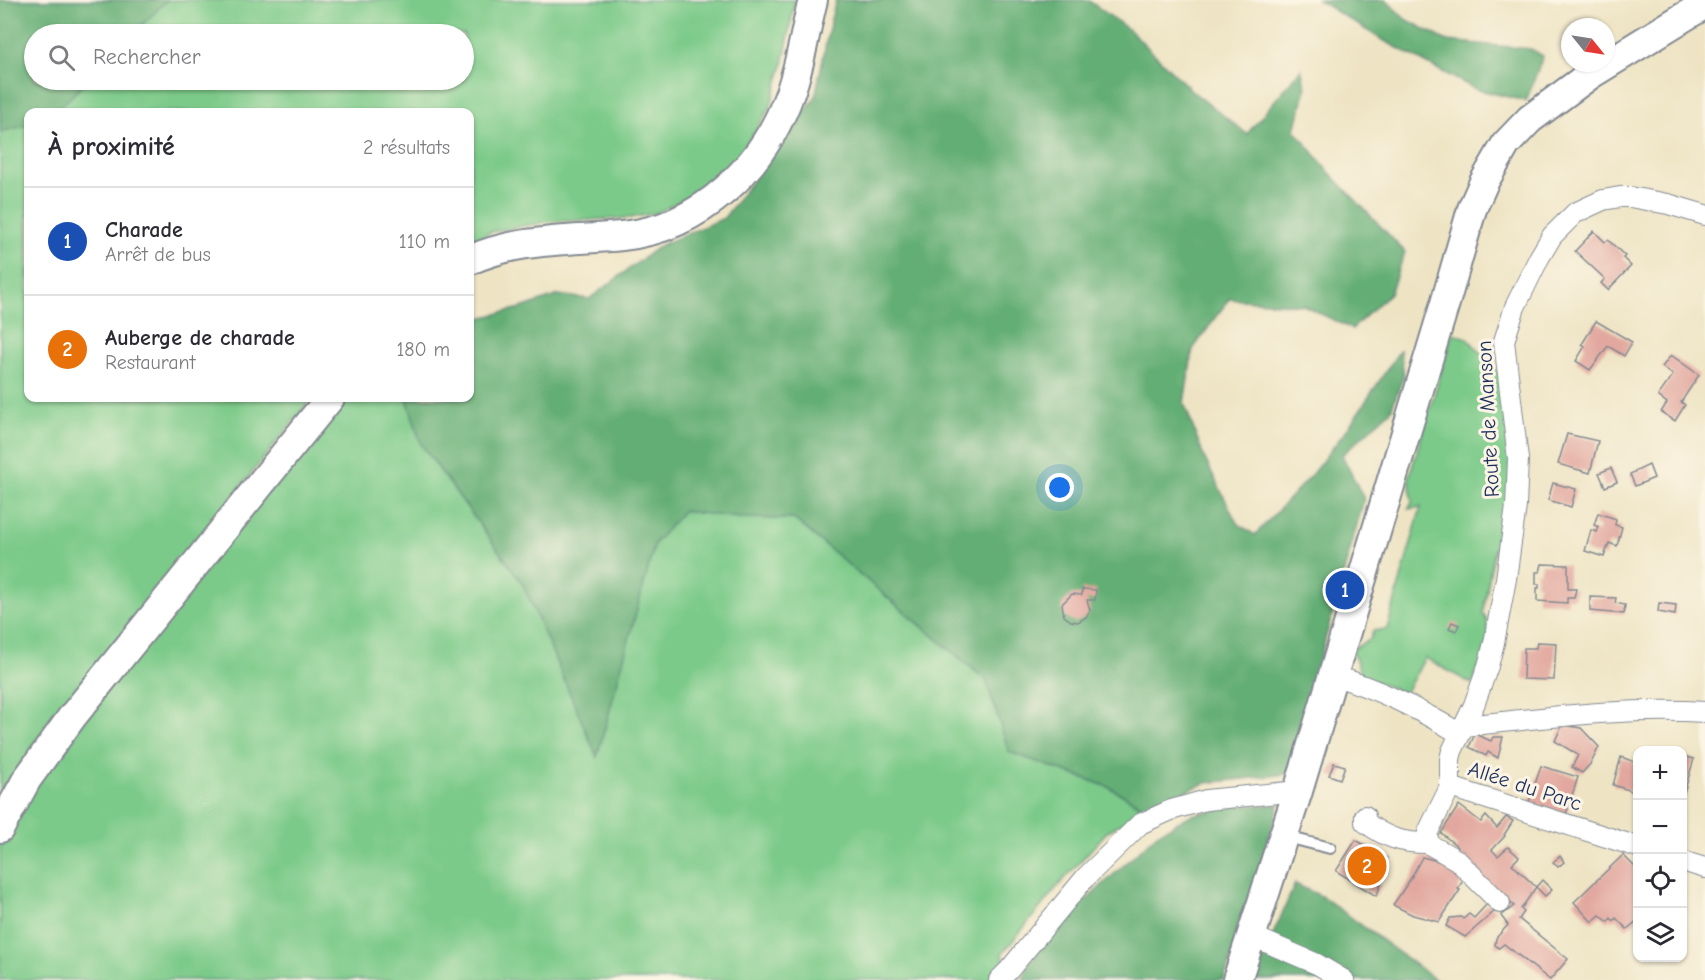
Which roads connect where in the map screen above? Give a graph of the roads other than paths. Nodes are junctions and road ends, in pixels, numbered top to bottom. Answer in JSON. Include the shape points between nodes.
{"nodes":[{"id":1,"x":813,"y":0,"type":"edge"},
{"id":2,"x":1705,"y":4,"type":"edge"},
{"id":3,"x":1705,"y":215,"type":"edge"},
{"id":4,"x":474,"y":259,"type":"edge"},
{"id":5,"x":327,"y":402,"type":"edge"},
{"id":6,"x":1332,"y":675,"type":"junction"},
{"id":7,"x":1705,"y":712,"type":"edge"},
{"id":8,"x":1462,"y":730,"type":"junction"},
{"id":9,"x":1450,"y":787,"type":"junction"},
{"id":10,"x":1298,"y":791,"type":"junction"},
{"id":11,"x":1365,"y":816,"type":"dead end"},
{"id":12,"x":0,"y":828,"type":"edge"},
{"id":13,"x":1283,"y":836,"type":"junction"},
{"id":14,"x":1428,"y":843,"type":"junction"},
{"id":15,"x":1633,"y":845,"type":"edge"},
{"id":16,"x":1330,"y":848,"type":"dead end"},
{"id":17,"x":1687,"y":862,"type":"edge"},
{"id":18,"x":1705,"y":868,"type":"edge"},
{"id":19,"x":1500,"y":903,"type":"dead end"},
{"id":20,"x":1252,"y":936,"type":"junction"},
{"id":21,"x":999,"y":980,"type":"edge"},
{"id":22,"x":1238,"y":980,"type":"edge"},
{"id":23,"x":1344,"y":980,"type":"edge"}],
"edges":[{"from":1,"to":4,"type":"street","via":[[797,74],[781,116],[758,156],[720,195],[698,210],[648,231],[544,240]]},
{"from":2,"to":6,"type":"street","via":[[1591,74],[1530,119],[1506,144],[1484,182],[1463,234]]},
{"from":3,"to":8,"type":"street","name":"Route de Manson","via":[[1630,197],[1603,200],[1582,209],[1552,237],[1515,307],[1504,341],[1518,459],[1516,506],[1494,643]]},
{"from":5,"to":12,"type":"street","via":[[72,717],[27,779]]},
{"from":6,"to":8,"type":"street","via":[[1369,686]]},
{"from":6,"to":10,"type":"street"},
{"from":7,"to":8,"type":"street","via":[[1561,716]]},
{"from":8,"to":9,"type":"street","name":"Allée du Parc","via":[[1450,759]]},
{"from":9,"to":14,"type":"street","via":[[1428,832]]},
{"from":9,"to":15,"type":"street","name":"Allée du Parc"},
{"from":10,"to":13,"type":"street"},
{"from":10,"to":21,"type":"street","via":[[1206,800],[1140,824],[1085,878]]},
{"from":11,"to":14,"type":"street","via":[[1365,822],[1378,832],[1407,843]]},
{"from":13,"to":16,"type":"lane"},
{"from":13,"to":20,"type":"street"},
{"from":14,"to":19,"type":"street","via":[[1457,860]]},
{"from":17,"to":18,"type":"street"},
{"from":20,"to":22,"type":"street"},
{"from":20,"to":23,"type":"street"}]}
